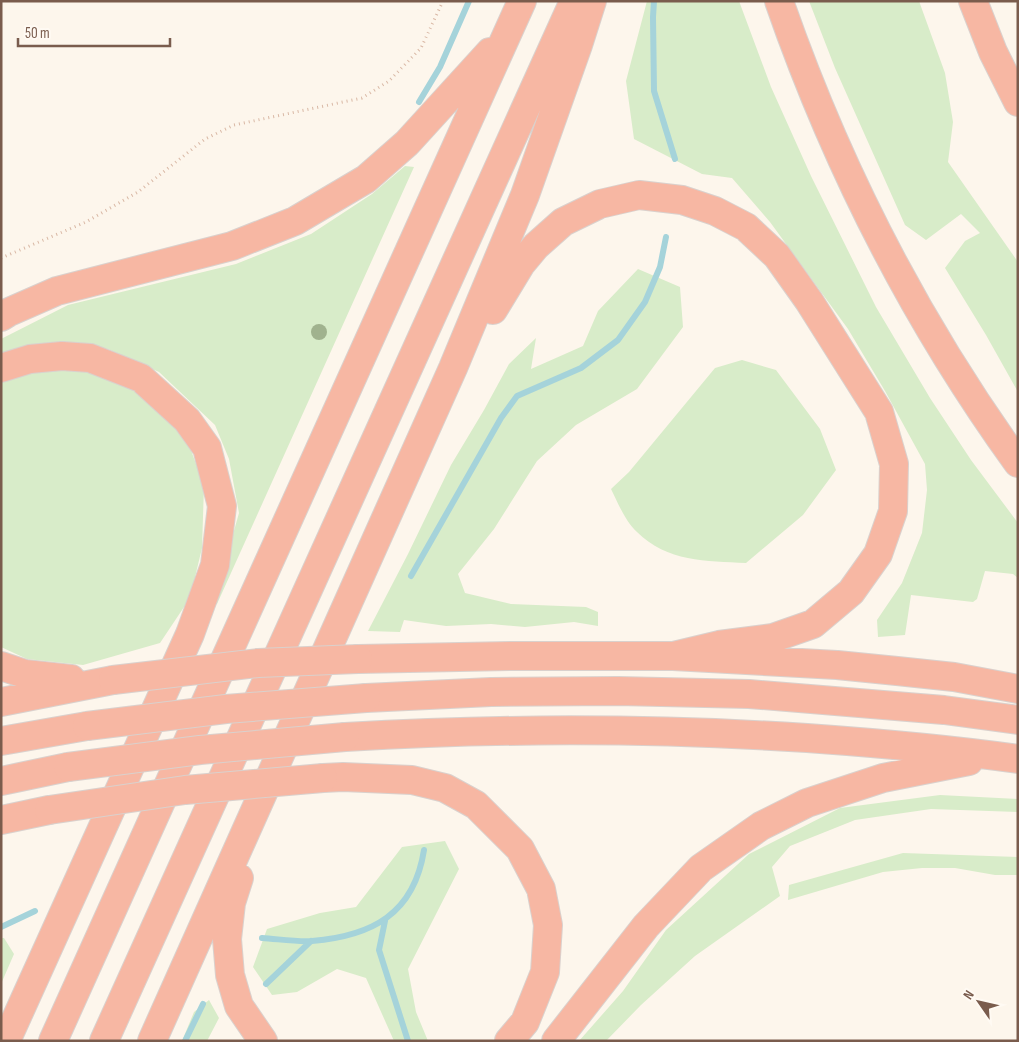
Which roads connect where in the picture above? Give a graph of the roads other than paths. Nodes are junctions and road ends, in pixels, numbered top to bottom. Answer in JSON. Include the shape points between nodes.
{"nodes":[{"id":1,"x":522,"y":1,"type":"edge"},
{"id":2,"x":574,"y":1,"type":"edge"},
{"id":3,"x":592,"y":1,"type":"edge"},
{"id":4,"x":779,"y":1,"type":"edge"},
{"id":5,"x":973,"y":1,"type":"edge"},
{"id":6,"x":508,"y":33,"type":"junction"},
{"id":7,"x":1018,"y":102,"type":"edge"},
{"id":8,"x":1,"y":317,"type":"edge"},
{"id":9,"x":1,"y":368,"type":"edge"},
{"id":10,"x":453,"y":368,"type":"junction"},
{"id":11,"x":1018,"y":463,"type":"edge"},
{"id":12,"x":673,"y":656,"type":"junction"},
{"id":13,"x":1,"y":666,"type":"edge"},
{"id":14,"x":113,"y":680,"type":"junction"},
{"id":15,"x":1018,"y":690,"type":"edge"},
{"id":16,"x":1,"y":702,"type":"edge"},
{"id":17,"x":1018,"y":720,"type":"edge"},
{"id":18,"x":1,"y":741,"type":"edge"},
{"id":19,"x":1007,"y":757,"type":"edge"},
{"id":20,"x":1,"y":781,"type":"edge"},
{"id":21,"x":264,"y":790,"type":"junction"},
{"id":22,"x":1,"y":820,"type":"edge"},
{"id":23,"x":6,"y":1041,"type":"edge"},
{"id":24,"x":53,"y":1041,"type":"edge"},
{"id":25,"x":104,"y":1041,"type":"edge"},
{"id":26,"x":152,"y":1041,"type":"edge"},
{"id":27,"x":264,"y":1041,"type":"edge"},
{"id":28,"x":510,"y":1041,"type":"edge"},
{"id":29,"x":556,"y":1041,"type":"edge"}],
"edges":[{"from":1,"to":6,"type":"highway"},
{"from":2,"to":25,"type":"highway"},
{"from":3,"to":10,"type":"highway","via":[[525,195]]},
{"from":4,"to":11,"type":"highway","via":[[814,96],[866,211],[944,350]]},
{"from":5,"to":7,"type":"highway"},
{"from":6,"to":8,"type":"highway","via":[[407,143],[366,179],[295,220],[232,246],[57,291]]},
{"from":6,"to":24,"type":"highway"},
{"from":9,"to":23,"type":"highway","via":[[30,359],[62,356],[90,358],[141,378],[187,420],[207,448],[222,506],[214,565],[190,634]]},
{"from":10,"to":12,"type":"highway","via":[[536,246],[563,222],[600,204],[639,195],[682,200],[715,211],[746,227],[778,256],[879,412],[894,464],[893,511],[878,554],[851,592],[813,624],[773,638],[719,645]]},
{"from":10,"to":21,"type":"highway"},
{"from":12,"to":14,"type":"highway","bridge":true,"via":[[523,656],[258,663]]},
{"from":12,"to":15,"type":"highway","via":[[837,665],[954,677]]},
{"from":13,"to":14,"type":"highway","via":[[25,674],[59,679]]},
{"from":14,"to":16,"type":"highway"},
{"from":17,"to":18,"type":"highway","bridge":true,"via":[[944,710],[749,694],[491,692],[226,709],[87,726]]},
{"from":19,"to":20,"type":"highway","bridge":true,"via":[[873,742],[751,734],[641,730],[492,731],[345,737],[200,750],[68,768]]},
{"from":19,"to":29,"type":"highway","via":[[883,778],[807,803],[761,826],[701,868],[646,926]]},
{"from":21,"to":26,"type":"highway"},
{"from":21,"to":27,"type":"highway","via":[[253,839],[231,903],[227,939],[230,975],[239,1006]]},
{"from":22,"to":28,"type":"highway","bridge":true,"via":[[185,790],[323,778],[412,780],[444,788],[476,805],[520,849],[541,889],[548,925],[546,972],[525,1022]]}]}
